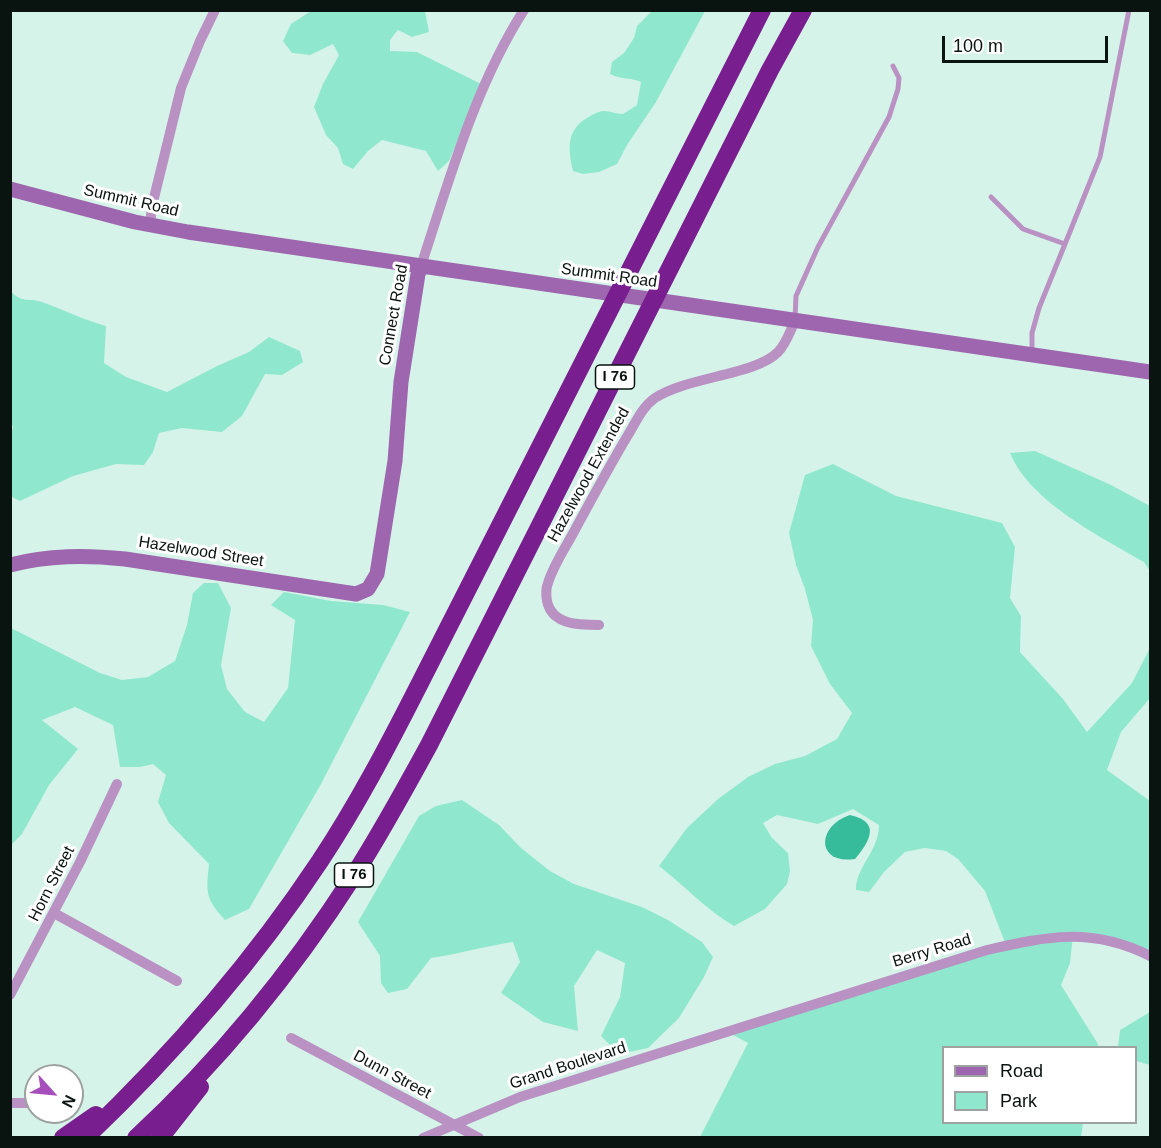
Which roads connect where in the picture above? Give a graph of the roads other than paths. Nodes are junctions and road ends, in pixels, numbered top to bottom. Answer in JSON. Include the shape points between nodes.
{"nodes":[{"id":1,"x":215,"y":10,"type":"edge"},
{"id":2,"x":525,"y":10,"type":"edge"},
{"id":3,"x":762,"y":10,"type":"edge"},
{"id":4,"x":803,"y":10,"type":"edge"},
{"id":5,"x":1129,"y":10,"type":"edge"},
{"id":6,"x":893,"y":66,"type":"dead end"},
{"id":7,"x":10,"y":189,"type":"edge"},
{"id":8,"x":992,"y":197,"type":"dead end"},
{"id":9,"x":150,"y":225,"type":"junction"},
{"id":10,"x":1065,"y":244,"type":"junction"},
{"id":11,"x":421,"y":266,"type":"junction"},
{"id":12,"x":795,"y":321,"type":"junction"},
{"id":13,"x":1032,"y":356,"type":"junction"},
{"id":14,"x":1150,"y":372,"type":"edge"},
{"id":15,"x":10,"y":565,"type":"edge"},
{"id":16,"x":377,"y":574,"type":"joint"},
{"id":17,"x":599,"y":625,"type":"dead end"},
{"id":18,"x":117,"y":784,"type":"dead end"},
{"id":19,"x":54,"y":913,"type":"junction"},
{"id":20,"x":1150,"y":956,"type":"edge"},
{"id":21,"x":177,"y":981,"type":"dead end"},
{"id":22,"x":10,"y":995,"type":"edge"},
{"id":23,"x":265,"y":997,"type":"junction"},
{"id":24,"x":726,"y":1031,"type":"joint"},
{"id":25,"x":291,"y":1038,"type":"dead end"},
{"id":26,"x":137,"y":1087,"type":"junction"},
{"id":27,"x":453,"y":1124,"type":"junction"},
{"id":28,"x":63,"y":1137,"type":"edge"},
{"id":29,"x":85,"y":1137,"type":"edge"},
{"id":30,"x":136,"y":1137,"type":"edge"},
{"id":31,"x":160,"y":1137,"type":"edge"},
{"id":32,"x":423,"y":1137,"type":"edge"},
{"id":33,"x":479,"y":1137,"type":"edge"}],
"edges":[{"from":1,"to":9,"type":"street","via":[[181,88]]},
{"from":2,"to":11,"type":"street","name":"Connect Road","via":[[477,105]]},
{"from":3,"to":26,"type":"highway","number":"I 76","via":[[371,776],[320,861],[260,945]]},
{"from":4,"to":23,"type":"highway","number":"I 76","via":[[429,745],[354,875]]},
{"from":5,"to":10,"type":"lane","via":[[1100,157]]},
{"from":6,"to":12,"type":"lane","via":[[899,78],[889,117],[818,247],[796,296]]},
{"from":7,"to":9,"type":"street","name":"Summit Road"},
{"from":8,"to":10,"type":"lane","via":[[1023,229]]},
{"from":9,"to":11,"type":"street","name":"Summit Road"},
{"from":10,"to":13,"type":"lane","via":[[1039,308],[1032,333]]},
{"from":11,"to":12,"type":"street","name":"Summit Road"},
{"from":11,"to":16,"type":"street","name":"Connect Road","via":[[400,382],[395,461]]},
{"from":12,"to":13,"type":"street","name":"Summit Road"},
{"from":12,"to":17,"type":"street","name":"Hazelwood Extended","via":[[782,346],[770,358],[675,387],[644,409],[548,582],[547,602],[557,618]]},
{"from":13,"to":14,"type":"street","name":"Summit Road"},
{"from":15,"to":16,"type":"street","name":"Hazelwood Street","via":[[88,555],[356,594],[368,589]]},
{"from":18,"to":19,"type":"street","name":"Horn Street"},
{"from":19,"to":21,"type":"street"},
{"from":19,"to":22,"type":"street","name":"Horn Street"},
{"from":20,"to":24,"type":"street","name":"Berry Road","via":[[1095,937],[1061,936],[1024,942],[977,952]]},
{"from":23,"to":30,"type":"highway","number":"I 76","via":[[208,1064]]},
{"from":23,"to":31,"type":"highway"},
{"from":24,"to":27,"type":"street","name":"Grand Boulevard","via":[[520,1097]]},
{"from":25,"to":27,"type":"street","name":"Dunn Street"},
{"from":26,"to":28,"type":"highway"},
{"from":26,"to":29,"type":"highway","number":"I 76"},
{"from":27,"to":32,"type":"street","name":"Grand Boulevard"},
{"from":27,"to":33,"type":"street","name":"Dunn Street"}]}
